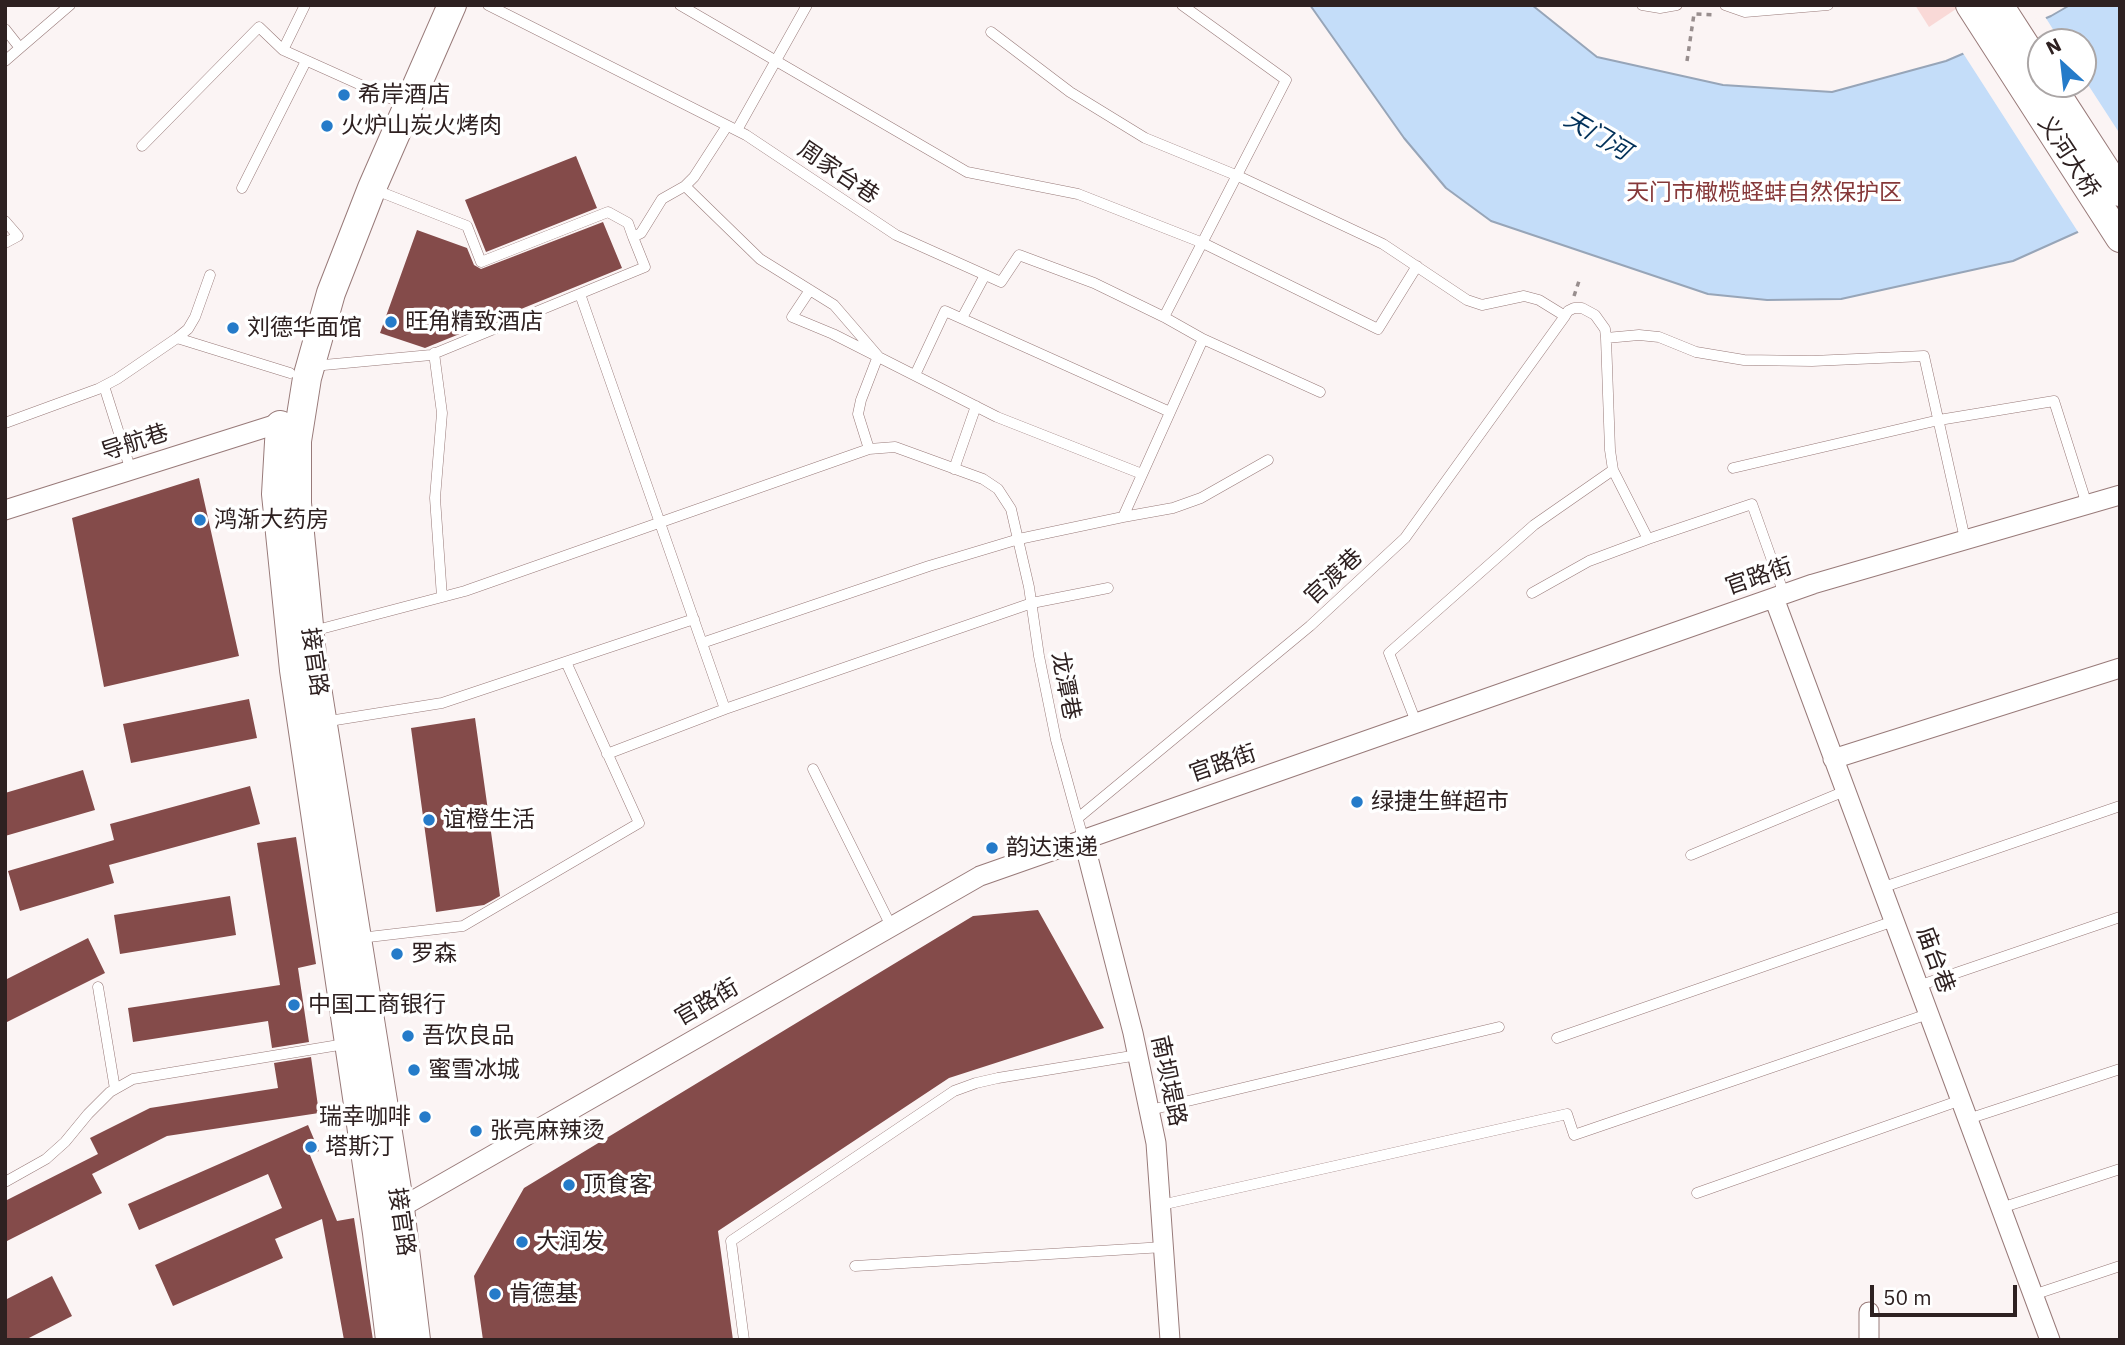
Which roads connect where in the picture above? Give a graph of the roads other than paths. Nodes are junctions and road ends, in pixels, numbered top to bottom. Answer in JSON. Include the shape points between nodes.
{"nodes":[{"id":1,"x":70,"y":5,"type":"edge"},
{"id":2,"x":305,"y":5,"type":"edge"},
{"id":3,"x":432,"y":5,"type":"edge"},
{"id":4,"x":452,"y":5,"type":"edge"},
{"id":5,"x":488,"y":5,"type":"edge"},
{"id":6,"x":680,"y":5,"type":"edge"},
{"id":7,"x":807,"y":5,"type":"edge"},
{"id":8,"x":1182,"y":5,"type":"edge"},
{"id":9,"x":1642,"y":5,"type":"edge"},
{"id":10,"x":1677,"y":5,"type":"edge"},
{"id":11,"x":1828,"y":5,"type":"edge"},
{"id":12,"x":1999,"y":5,"type":"edge"},
{"id":13,"x":1727,"y":6,"type":"edge"},
{"id":14,"x":1970,"y":6,"type":"edge"},
{"id":15,"x":5,"y":29,"type":"edge"},
{"id":16,"x":991,"y":32,"type":"dead end"},
{"id":17,"x":20,"y":48,"type":"junction"},
{"id":18,"x":2027,"y":48,"type":"edge"},
{"id":19,"x":283,"y":51,"type":"junction"},
{"id":20,"x":776,"y":60,"type":"junction"},
{"id":21,"x":5,"y":61,"type":"edge"},
{"id":22,"x":306,"y":61,"type":"junction"},
{"id":23,"x":2059,"y":98,"type":"edge"},
{"id":24,"x":392,"y":99,"type":"junction"},
{"id":25,"x":732,"y":128,"type":"junction"},
{"id":26,"x":142,"y":146,"type":"dead end"},
{"id":27,"x":1238,"y":176,"type":"junction"},
{"id":28,"x":685,"y":186,"type":"junction"},
{"id":29,"x":242,"y":188,"type":"dead end"},
{"id":30,"x":372,"y":188,"type":"junction"},
{"id":31,"x":2120,"y":192,"type":"edge"},
{"id":32,"x":5,"y":221,"type":"edge"},
{"id":33,"x":633,"y":237,"type":"junction"},
{"id":34,"x":2120,"y":238,"type":"edge"},
{"id":35,"x":5,"y":243,"type":"edge"},
{"id":36,"x":1203,"y":243,"type":"junction"},
{"id":37,"x":1417,"y":266,"type":"junction"},
{"id":38,"x":210,"y":275,"type":"dead end"},
{"id":39,"x":985,"y":275,"type":"junction"},
{"id":40,"x":810,"y":290,"type":"junction"},
{"id":41,"x":580,"y":294,"type":"junction"},
{"id":42,"x":1565,"y":316,"type":"junction"},
{"id":43,"x":1164,"y":317,"type":"junction"},
{"id":44,"x":962,"y":318,"type":"junction"},
{"id":45,"x":177,"y":338,"type":"junction"},
{"id":46,"x":1606,"y":338,"type":"junction"},
{"id":47,"x":1203,"y":339,"type":"junction"},
{"id":48,"x":434,"y":354,"type":"junction"},
{"id":49,"x":877,"y":356,"type":"junction"},
{"id":50,"x":300,"y":370,"type":"junction"},
{"id":51,"x":915,"y":375,"type":"junction"},
{"id":52,"x":104,"y":386,"type":"junction"},
{"id":53,"x":1320,"y":393,"type":"dead end"},
{"id":54,"x":976,"y":406,"type":"junction"},
{"id":55,"x":1170,"y":412,"type":"junction"},
{"id":56,"x":1938,"y":420,"type":"junction"},
{"id":57,"x":5,"y":422,"type":"edge"},
{"id":58,"x":280,"y":423,"type":"junction"},
{"id":59,"x":869,"y":449,"type":"junction"},
{"id":60,"x":1268,"y":460,"type":"dead end"},
{"id":61,"x":1733,"y":468,"type":"dead end"},
{"id":62,"x":954,"y":469,"type":"junction"},
{"id":63,"x":1613,"y":470,"type":"junction"},
{"id":64,"x":131,"y":471,"type":"junction"},
{"id":65,"x":1142,"y":474,"type":"junction"},
{"id":66,"x":2120,"y":495,"type":"edge"},
{"id":67,"x":2087,"y":505,"type":"junction"},
{"id":68,"x":5,"y":510,"type":"edge"},
{"id":69,"x":1123,"y":517,"type":"junction"},
{"id":70,"x":661,"y":523,"type":"junction"},
{"id":71,"x":1020,"y":539,"type":"junction"},
{"id":72,"x":1648,"y":539,"type":"junction"},
{"id":73,"x":1965,"y":539,"type":"junction"},
{"id":74,"x":1108,"y":588,"type":"dead end"},
{"id":75,"x":1532,"y":593,"type":"dead end"},
{"id":76,"x":1779,"y":596,"type":"junction"},
{"id":77,"x":443,"y":597,"type":"junction"},
{"id":78,"x":1032,"y":603,"type":"junction"},
{"id":79,"x":694,"y":619,"type":"junction"},
{"id":80,"x":309,"y":632,"type":"junction"},
{"id":81,"x":702,"y":643,"type":"junction"},
{"id":82,"x":566,"y":663,"type":"junction"},
{"id":83,"x":2120,"y":668,"type":"edge"},
{"id":84,"x":725,"y":709,"type":"junction"},
{"id":85,"x":323,"y":722,"type":"junction"},
{"id":86,"x":1416,"y":722,"type":"junction"},
{"id":87,"x":607,"y":754,"type":"junction"},
{"id":88,"x":1833,"y":759,"type":"junction"},
{"id":89,"x":813,"y":769,"type":"dead end"},
{"id":90,"x":1845,"y":791,"type":"junction"},
{"id":91,"x":2120,"y":806,"type":"edge"},
{"id":92,"x":1078,"y":818,"type":"junction"},
{"id":93,"x":1083,"y":838,"type":"junction"},
{"id":94,"x":1691,"y":855,"type":"dead end"},
{"id":95,"x":1881,"y":888,"type":"junction"},
{"id":96,"x":2120,"y":917,"type":"edge"},
{"id":97,"x":1894,"y":921,"type":"junction"},
{"id":98,"x":891,"y":926,"type":"junction"},
{"id":99,"x":357,"y":938,"type":"junction"},
{"id":100,"x":1918,"y":986,"type":"junction"},
{"id":101,"x":98,"y":987,"type":"dead end"},
{"id":102,"x":1928,"y":1014,"type":"junction"},
{"id":103,"x":1499,"y":1027,"type":"dead end"},
{"id":104,"x":1557,"y":1038,"type":"dead end"},
{"id":105,"x":348,"y":1044,"type":"junction"},
{"id":106,"x":1138,"y":1055,"type":"junction"},
{"id":107,"x":2120,"y":1069,"type":"edge"},
{"id":108,"x":115,"y":1089,"type":"junction"},
{"id":109,"x":1964,"y":1109,"type":"junction"},
{"id":110,"x":1150,"y":1110,"type":"junction"},
{"id":111,"x":2120,"y":1169,"type":"edge"},
{"id":112,"x":5,"y":1182,"type":"edge"},
{"id":113,"x":1697,"y":1193,"type":"dead end"},
{"id":114,"x":1161,"y":1205,"type":"junction"},
{"id":115,"x":400,"y":1208,"type":"junction"},
{"id":116,"x":2001,"y":1208,"type":"junction"},
{"id":117,"x":1164,"y":1247,"type":"junction"},
{"id":118,"x":855,"y":1266,"type":"dead end"},
{"id":119,"x":2120,"y":1266,"type":"edge"},
{"id":120,"x":2033,"y":1295,"type":"junction"},
{"id":121,"x":1869,"y":1312,"type":"dead end"},
{"id":122,"x":390,"y":1340,"type":"edge"},
{"id":123,"x":416,"y":1340,"type":"edge"},
{"id":124,"x":744,"y":1340,"type":"edge"},
{"id":125,"x":1170,"y":1340,"type":"edge"},
{"id":126,"x":1869,"y":1340,"type":"edge"},
{"id":127,"x":2050,"y":1340,"type":"edge"}],
"edges":[{"from":1,"to":17,"type":"lane"},
{"from":2,"to":19,"type":"lane"},
{"from":3,"to":24,"type":"main road","name":"接官路"},
{"from":4,"to":30,"type":"main road","name":"接官路"},
{"from":5,"to":25,"type":"lane","name":"周家台巷"},
{"from":6,"to":20,"type":"lane"},
{"from":7,"to":20,"type":"lane"},
{"from":8,"to":27,"type":"lane","via":[[1286,80]]},
{"from":9,"to":10,"type":"lane"},
{"from":11,"to":13,"type":"lane","via":[[1758,12]]},
{"from":12,"to":18,"type":"main road"},
{"from":14,"to":34,"type":"main road","name":"义河大桥"},
{"from":15,"to":17,"type":"lane"},
{"from":16,"to":27,"type":"lane","via":[[1070,92],[1144,138]]},
{"from":17,"to":21,"type":"lane"},
{"from":19,"to":22,"type":"lane"},
{"from":19,"to":26,"type":"lane","via":[[259,26]]},
{"from":20,"to":25,"type":"lane"},
{"from":20,"to":36,"type":"lane","via":[[967,173],[1077,194]]},
{"from":22,"to":24,"type":"lane"},
{"from":22,"to":29,"type":"lane"},
{"from":23,"to":31,"type":"main road","name":"义河大桥"},
{"from":24,"to":50,"type":"main road","name":"接官路","via":[[318,277]]},
{"from":25,"to":28,"type":"lane"},
{"from":25,"to":39,"type":"lane","name":"周家台巷","via":[[896,235]]},
{"from":27,"to":36,"type":"lane"},
{"from":27,"to":37,"type":"lane","via":[[1383,244]]},
{"from":28,"to":33,"type":"lane","via":[[662,199],[641,233]]},
{"from":28,"to":40,"type":"lane","via":[[760,259]]},
{"from":30,"to":33,"type":"lane","via":[[467,226],[481,262],[608,212],[628,223]]},
{"from":30,"to":50,"type":"main road","name":"接官路"},
{"from":32,"to":35,"type":"lane","via":[[18,236]]},
{"from":33,"to":41,"type":"lane","via":[[645,267]]},
{"from":36,"to":37,"type":"lane","via":[[1378,329]]},
{"from":36,"to":43,"type":"lane"},
{"from":37,"to":42,"type":"lane","via":[[1467,300],[1482,305],[1524,296]]},
{"from":38,"to":45,"type":"lane","via":[[195,317]]},
{"from":39,"to":43,"type":"lane","via":[[1001,282],[1020,255],[1094,283]]},
{"from":39,"to":44,"type":"lane"},
{"from":40,"to":49,"type":"lane","via":[[845,315]]},
{"from":40,"to":49,"type":"lane","via":[[792,317]]},
{"from":41,"to":48,"type":"lane"},
{"from":41,"to":70,"type":"lane"},
{"from":42,"to":46,"type":"lane","via":[[1582,308],[1595,315]]},
{"from":42,"to":92,"type":"lane","name":"官渡巷","via":[[1405,538],[1310,626]]},
{"from":43,"to":47,"type":"lane"},
{"from":44,"to":51,"type":"lane","via":[[946,311]]},
{"from":44,"to":55,"type":"lane"},
{"from":45,"to":50,"type":"lane"},
{"from":45,"to":52,"type":"lane"},
{"from":46,"to":56,"type":"lane","via":[[1659,337],[1696,352],[1744,360],[1924,356]]},
{"from":46,"to":63,"type":"lane"},
{"from":47,"to":53,"type":"lane"},
{"from":47,"to":55,"type":"lane"},
{"from":48,"to":50,"type":"lane"},
{"from":48,"to":77,"type":"lane","via":[[442,413],[435,498]]},
{"from":49,"to":51,"type":"lane"},
{"from":49,"to":59,"type":"lane","via":[[858,414]]},
{"from":50,"to":58,"type":"main road","name":"接官路"},
{"from":50,"to":80,"type":"main road","name":"接官路","via":[[297,503]]},
{"from":51,"to":54,"type":"lane"},
{"from":52,"to":57,"type":"lane"},
{"from":52,"to":64,"type":"lane"},
{"from":54,"to":62,"type":"lane"},
{"from":54,"to":65,"type":"lane"},
{"from":55,"to":65,"type":"lane"},
{"from":56,"to":61,"type":"lane"},
{"from":56,"to":67,"type":"lane","via":[[2054,401]]},
{"from":56,"to":73,"type":"lane"},
{"from":58,"to":64,"type":"street","name":"导航巷"},
{"from":58,"to":105,"type":"main road","name":"接官路","via":[[276,494],[294,670]]},
{"from":59,"to":62,"type":"lane","name":"龙潭巷","via":[[895,447]]},
{"from":59,"to":70,"type":"lane"},
{"from":60,"to":69,"type":"lane","via":[[1201,498]]},
{"from":62,"to":71,"type":"lane","name":"龙潭巷","via":[[998,489],[1011,509]]},
{"from":63,"to":72,"type":"lane"},
{"from":63,"to":86,"type":"lane","via":[[1534,525],[1389,653]]},
{"from":64,"to":68,"type":"street","name":"导航巷"},
{"from":65,"to":69,"type":"lane"},
{"from":66,"to":67,"type":"street","name":"官路街"},
{"from":67,"to":73,"type":"street","name":"官路街"},
{"from":69,"to":71,"type":"lane"},
{"from":70,"to":77,"type":"lane"},
{"from":70,"to":79,"type":"lane"},
{"from":71,"to":78,"type":"lane","name":"龙潭巷"},
{"from":71,"to":81,"type":"lane"},
{"from":72,"to":75,"type":"lane","via":[[1589,561]]},
{"from":72,"to":76,"type":"lane","via":[[1752,504]]},
{"from":73,"to":76,"type":"street","name":"官路街"},
{"from":74,"to":78,"type":"lane"},
{"from":76,"to":86,"type":"street","name":"官路街"},
{"from":76,"to":88,"type":"street","name":"庙台巷"},
{"from":77,"to":80,"type":"lane"},
{"from":78,"to":84,"type":"lane"},
{"from":78,"to":92,"type":"lane","name":"龙潭巷","via":[[1056,740]]},
{"from":79,"to":81,"type":"lane"},
{"from":79,"to":82,"type":"lane"},
{"from":80,"to":85,"type":"main road","name":"接官路"},
{"from":81,"to":84,"type":"lane"},
{"from":82,"to":85,"type":"lane","via":[[442,703]]},
{"from":82,"to":87,"type":"lane"},
{"from":83,"to":88,"type":"street"},
{"from":84,"to":87,"type":"lane"},
{"from":85,"to":99,"type":"main road","name":"接官路"},
{"from":86,"to":93,"type":"street","name":"官路街"},
{"from":87,"to":99,"type":"lane","via":[[639,823],[463,926]]},
{"from":88,"to":90,"type":"street","name":"庙台巷"},
{"from":89,"to":98,"type":"lane"},
{"from":90,"to":94,"type":"lane"},
{"from":90,"to":95,"type":"street","name":"庙台巷"},
{"from":91,"to":95,"type":"lane"},
{"from":92,"to":93,"type":"lane","name":"龙潭巷"},
{"from":93,"to":98,"type":"street","name":"官路街","via":[[980,876]]},
{"from":93,"to":106,"type":"street","name":"南坝堤路"},
{"from":95,"to":97,"type":"street","name":"庙台巷"},
{"from":96,"to":100,"type":"lane"},
{"from":97,"to":100,"type":"street","name":"庙台巷"},
{"from":97,"to":104,"type":"lane"},
{"from":98,"to":115,"type":"street","name":"官路街"},
{"from":99,"to":115,"type":"main road","name":"接官路"},
{"from":100,"to":102,"type":"street","name":"庙台巷"},
{"from":101,"to":108,"type":"lane"},
{"from":102,"to":109,"type":"street","name":"庙台巷"},
{"from":102,"to":114,"type":"lane","via":[[1574,1135],[1567,1114]]},
{"from":103,"to":110,"type":"lane"},
{"from":105,"to":108,"type":"lane","via":[[133,1079]]},
{"from":105,"to":122,"type":"main road","name":"接官路"},
{"from":106,"to":110,"type":"street","name":"南坝堤路"},
{"from":106,"to":124,"type":"lane","via":[[998,1078],[954,1091],[731,1241]]},
{"from":107,"to":109,"type":"lane"},
{"from":108,"to":112,"type":"lane","via":[[46,1159]]},
{"from":109,"to":113,"type":"lane"},
{"from":109,"to":116,"type":"street","name":"庙台巷"},
{"from":110,"to":114,"type":"street","name":"南坝堤路"},
{"from":111,"to":116,"type":"lane"},
{"from":114,"to":117,"type":"street","name":"南坝堤路"},
{"from":115,"to":123,"type":"main road","name":"接官路"},
{"from":116,"to":120,"type":"street","name":"庙台巷"},
{"from":117,"to":118,"type":"lane"},
{"from":117,"to":125,"type":"street","name":"南坝堤路"},
{"from":119,"to":120,"type":"lane"},
{"from":120,"to":127,"type":"street","name":"庙台巷"},
{"from":121,"to":126,"type":"street"}]}
